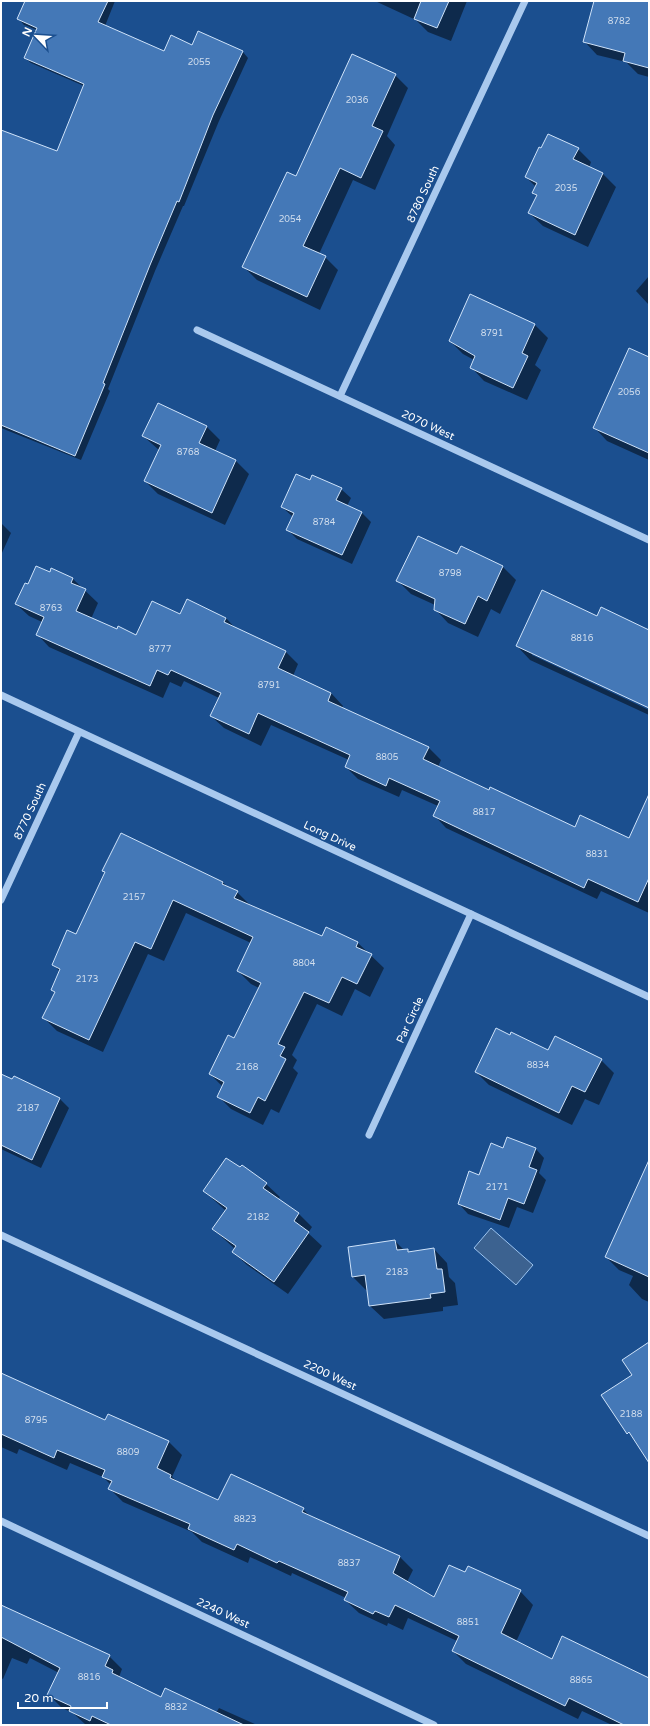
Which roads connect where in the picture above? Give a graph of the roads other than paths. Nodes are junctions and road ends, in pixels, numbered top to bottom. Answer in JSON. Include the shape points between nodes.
{"nodes":[{"id":1,"x":525,"y":1,"type":"edge"},
{"id":2,"x":197,"y":330,"type":"dead end"},
{"id":3,"x":340,"y":396,"type":"junction"},
{"id":4,"x":649,"y":540,"type":"edge"},
{"id":5,"x":1,"y":695,"type":"edge"},
{"id":6,"x":79,"y":732,"type":"junction"},
{"id":7,"x":1,"y":900,"type":"edge"},
{"id":8,"x":471,"y":914,"type":"junction"},
{"id":9,"x":649,"y":997,"type":"edge"},
{"id":10,"x":369,"y":1136,"type":"dead end"},
{"id":11,"x":1,"y":1235,"type":"edge"},
{"id":12,"x":1,"y":1522,"type":"edge"},
{"id":13,"x":649,"y":1536,"type":"edge"},
{"id":14,"x":434,"y":1725,"type":"edge"}],
"edges":[{"from":1,"to":3,"type":"street","name":"8780 South"},
{"from":2,"to":3,"type":"street","name":"2070 West"},
{"from":3,"to":4,"type":"street","name":"2070 West"},
{"from":5,"to":6,"type":"street","name":"Long Drive"},
{"from":6,"to":7,"type":"street","name":"8770 South"},
{"from":6,"to":8,"type":"street","name":"Long Drive"},
{"from":8,"to":9,"type":"street","name":"Long Drive"},
{"from":8,"to":10,"type":"street","name":"Par Circle"},
{"from":11,"to":13,"type":"street","name":"2200 West"},
{"from":12,"to":14,"type":"street","name":"2240 West"}]}
